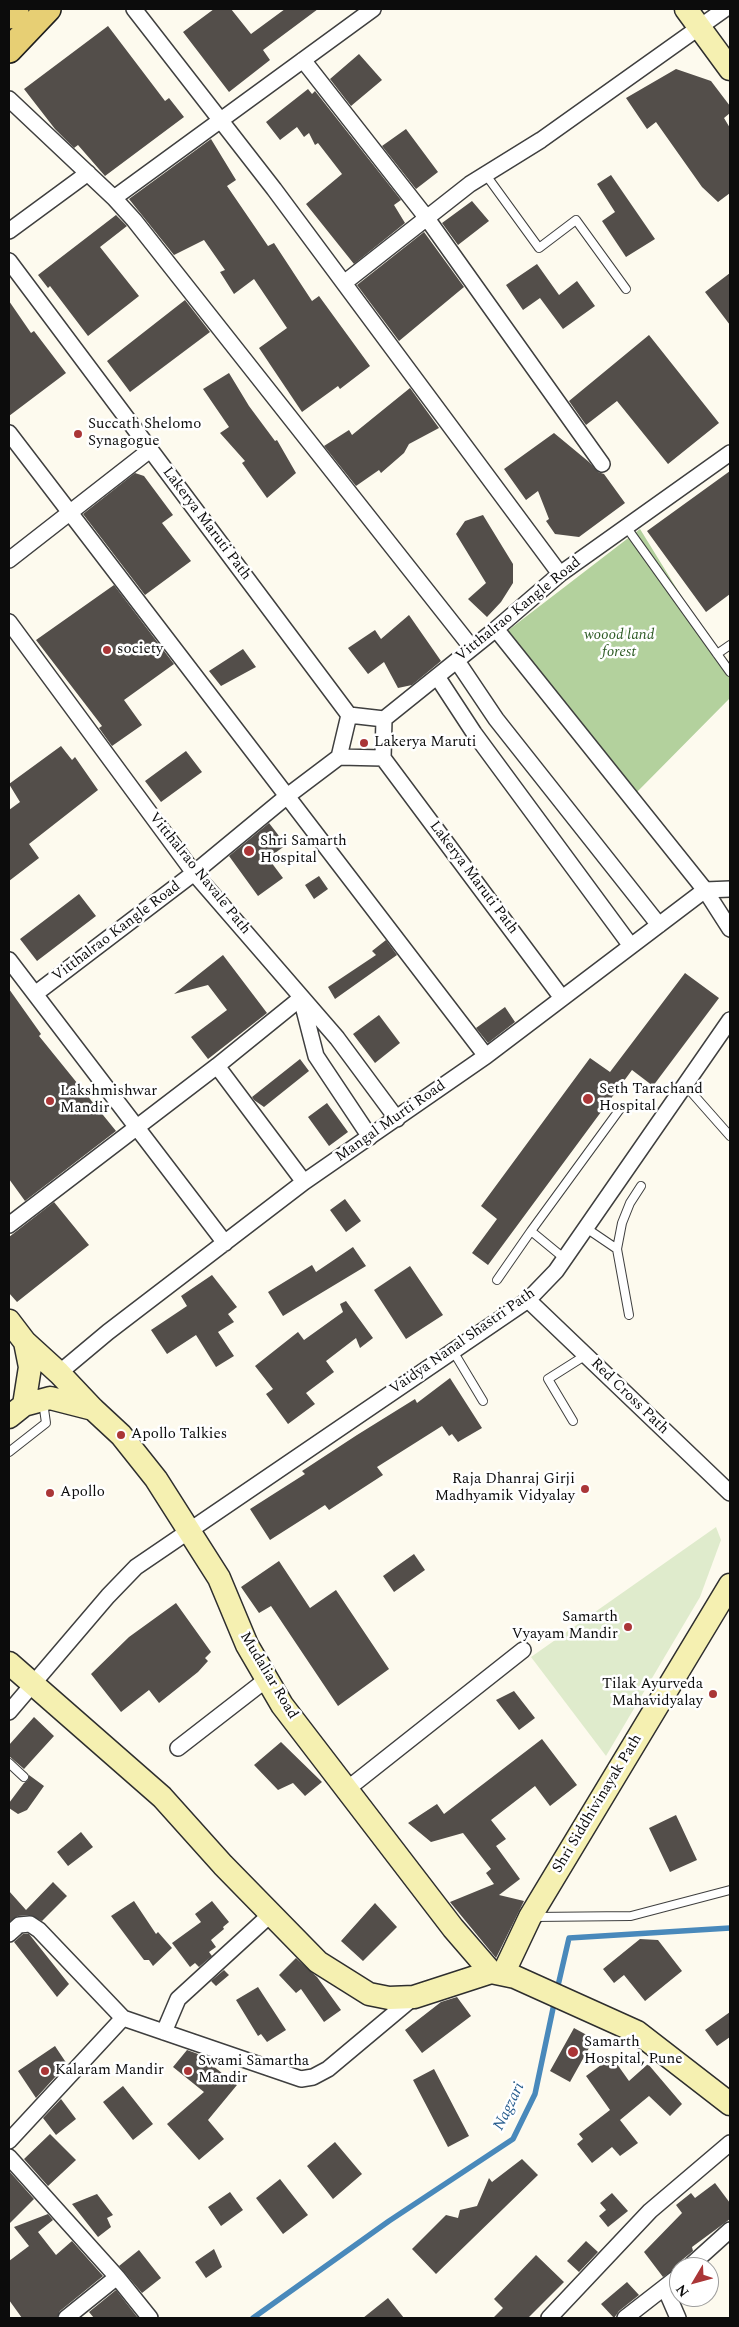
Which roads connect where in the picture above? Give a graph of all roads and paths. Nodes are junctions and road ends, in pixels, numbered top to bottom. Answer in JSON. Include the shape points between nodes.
{"nodes":[{"id":1,"x":16,"y":9,"type":"edge"},
{"id":2,"x":48,"y":9,"type":"edge"},
{"id":3,"x":134,"y":9,"type":"edge"},
{"id":4,"x":373,"y":9,"type":"edge"},
{"id":5,"x":686,"y":9,"type":"edge"},
{"id":6,"x":725,"y":9,"type":"edge"},
{"id":7,"x":9,"y":16,"type":"edge"},
{"id":8,"x":700,"y":28,"type":"junction"},
{"id":9,"x":9,"y":50,"type":"edge"},
{"id":10,"x":303,"y":60,"type":"junction"},
{"id":11,"x":730,"y":68,"type":"edge"},
{"id":12,"x":9,"y":99,"type":"edge"},
{"id":13,"x":222,"y":121,"type":"junction"},
{"id":14,"x":88,"y":173,"type":"junction"},
{"id":15,"x":486,"y":174,"type":"junction"},
{"id":16,"x":114,"y":198,"type":"junction"},
{"id":17,"x":426,"y":218,"type":"junction"},
{"id":18,"x":9,"y":231,"type":"edge"},
{"id":19,"x":9,"y":261,"type":"edge"},
{"id":20,"x":344,"y":283,"type":"junction"},
{"id":21,"x":626,"y":289,"type":"dead end"},
{"id":22,"x":9,"y":433,"type":"edge"},
{"id":23,"x":150,"y":450,"type":"junction"},
{"id":24,"x":730,"y":453,"type":"edge"},
{"id":25,"x":602,"y":464,"type":"dead end"},
{"id":26,"x":70,"y":512,"type":"junction"},
{"id":27,"x":627,"y":528,"type":"junction"},
{"id":28,"x":9,"y":560,"type":"edge"},
{"id":29,"x":560,"y":574,"type":"junction"},
{"id":30,"x":9,"y":622,"type":"edge"},
{"id":31,"x":496,"y":629,"type":"junction"},
{"id":32,"x":730,"y":645,"type":"edge"},
{"id":33,"x":472,"y":648,"type":"junction"},
{"id":34,"x":718,"y":654,"type":"junction"},
{"id":35,"x":457,"y":661,"type":"junction"},
{"id":36,"x":730,"y":672,"type":"edge"},
{"id":37,"x":438,"y":678,"type":"junction"},
{"id":38,"x":349,"y":715,"type":"junction"},
{"id":39,"x":384,"y":719,"type":"junction"},
{"id":40,"x":339,"y":757,"type":"junction"},
{"id":41,"x":383,"y":758,"type":"junction"},
{"id":42,"x":286,"y":797,"type":"junction"},
{"id":43,"x":194,"y":873,"type":"junction"},
{"id":44,"x":730,"y":889,"type":"edge"},
{"id":45,"x":705,"y":890,"type":"junction"},
{"id":46,"x":659,"y":925,"type":"junction"},
{"id":47,"x":730,"y":929,"type":"edge"},
{"id":48,"x":630,"y":946,"type":"junction"},
{"id":49,"x":9,"y":960,"type":"edge"},
{"id":50,"x":35,"y":994,"type":"junction"},
{"id":51,"x":301,"y":998,"type":"junction"},
{"id":52,"x":562,"y":998,"type":"junction"},
{"id":53,"x":730,"y":1020,"type":"edge"},
{"id":54,"x":486,"y":1056,"type":"junction"},
{"id":55,"x":218,"y":1066,"type":"junction"},
{"id":56,"x":685,"y":1085,"type":"junction"},
{"id":57,"x":620,"y":1109,"type":"dead end"},
{"id":58,"x":397,"y":1119,"type":"junction"},
{"id":59,"x":136,"y":1127,"type":"junction"},
{"id":60,"x":730,"y":1136,"type":"edge"},
{"id":61,"x":370,"y":1137,"type":"junction"},
{"id":62,"x":304,"y":1182,"type":"junction"},
{"id":63,"x":641,"y":1186,"type":"dead end"},
{"id":64,"x":9,"y":1225,"type":"edge"},
{"id":65,"x":586,"y":1228,"type":"junction"},
{"id":66,"x":531,"y":1231,"type":"junction"},
{"id":67,"x":225,"y":1243,"type":"junction"},
{"id":68,"x":617,"y":1249,"type":"junction"},
{"id":69,"x":565,"y":1259,"type":"junction"},
{"id":70,"x":497,"y":1280,"type":"dead end"},
{"id":71,"x":528,"y":1300,"type":"junction"},
{"id":72,"x":628,"y":1315,"type":"dead end"},
{"id":73,"x":9,"y":1321,"type":"edge"},
{"id":74,"x":25,"y":1342,"type":"junction"},
{"id":75,"x":453,"y":1351,"type":"junction"},
{"id":76,"x":586,"y":1355,"type":"junction"},
{"id":77,"x":59,"y":1373,"type":"junction"},
{"id":78,"x":483,"y":1401,"type":"dead end"},
{"id":79,"x":25,"y":1407,"type":"edge"},
{"id":80,"x":93,"y":1409,"type":"junction"},
{"id":81,"x":574,"y":1421,"type":"dead end"},
{"id":82,"x":9,"y":1452,"type":"edge"},
{"id":83,"x":730,"y":1494,"type":"edge"},
{"id":84,"x":188,"y":1530,"type":"junction"},
{"id":85,"x":730,"y":1585,"type":"edge"},
{"id":86,"x":523,"y":1650,"type":"dead end"},
{"id":87,"x":9,"y":1664,"type":"edge"},
{"id":88,"x":267,"y":1679,"type":"junction"},
{"id":89,"x":32,"y":1684,"type":"junction"},
{"id":90,"x":9,"y":1712,"type":"edge"},
{"id":91,"x":178,"y":1748,"type":"dead end"},
{"id":92,"x":9,"y":1763,"type":"edge"},
{"id":93,"x":24,"y":1777,"type":"dead end"},
{"id":94,"x":346,"y":1790,"type":"junction"},
{"id":95,"x":730,"y":1890,"type":"edge"},
{"id":96,"x":270,"y":1914,"type":"junction"},
{"id":97,"x":530,"y":1918,"type":"junction"},
{"id":98,"x":9,"y":1934,"type":"edge"},
{"id":99,"x":503,"y":1974,"type":"junction"},
{"id":100,"x":414,"y":1997,"type":"junction"},
{"id":101,"x":124,"y":2018,"type":"junction"},
{"id":102,"x":164,"y":2032,"type":"junction"},
{"id":103,"x":730,"y":2104,"type":"edge"},
{"id":104,"x":9,"y":2141,"type":"edge"},
{"id":105,"x":730,"y":2143,"type":"edge"},
{"id":106,"x":9,"y":2157,"type":"edge"},
{"id":107,"x":730,"y":2230,"type":"edge"},
{"id":108,"x":700,"y":2257,"type":"edge"},
{"id":109,"x":117,"y":2277,"type":"junction"},
{"id":110,"x":669,"y":2285,"type":"edge"},
{"id":111,"x":665,"y":2288,"type":"junction"},
{"id":112,"x":66,"y":2318,"type":"edge"},
{"id":113,"x":150,"y":2318,"type":"edge"},
{"id":114,"x":549,"y":2318,"type":"edge"},
{"id":115,"x":625,"y":2318,"type":"edge"},
{"id":116,"x":678,"y":2318,"type":"edge"}],
"edges":[{"from":1,"to":7,"type":"main road"},
{"from":2,"to":9,"type":"main road"},
{"from":3,"to":13,"type":"street"},
{"from":4,"to":10,"type":"street"},
{"from":5,"to":8,"type":"street"},
{"from":6,"to":8,"type":"street"},
{"from":8,"to":11,"type":"street"},
{"from":8,"to":15,"type":"street","via":[[541,140]]},
{"from":10,"to":13,"type":"street"},
{"from":10,"to":17,"type":"street"},
{"from":12,"to":14,"type":"street"},
{"from":13,"to":16,"type":"street"},
{"from":13,"to":20,"type":"street"},
{"from":14,"to":16,"type":"street"},
{"from":14,"to":18,"type":"street"},
{"from":15,"to":17,"type":"street"},
{"from":15,"to":21,"type":"lane","via":[[539,248],[576,220]]},
{"from":16,"to":33,"type":"street"},
{"from":17,"to":20,"type":"street"},
{"from":17,"to":25,"type":"street"},
{"from":19,"to":23,"type":"street","name":"Lakerya Maruti Path"},
{"from":20,"to":29,"type":"street"},
{"from":22,"to":26,"type":"street"},
{"from":23,"to":26,"type":"street"},
{"from":23,"to":38,"type":"street","name":"Lakerya Maruti Path"},
{"from":24,"to":27,"type":"street","name":"Vitthalrao Kangle Road"},
{"from":26,"to":28,"type":"street"},
{"from":26,"to":42,"type":"street"},
{"from":27,"to":29,"type":"street","name":"Vitthalrao Kangle Road"},
{"from":27,"to":34,"type":"lane"},
{"from":29,"to":31,"type":"street","name":"Vitthalrao Kangle Road"},
{"from":30,"to":43,"type":"street","name":"Vitthalrao Navale Path"},
{"from":31,"to":33,"type":"street","name":"Vitthalrao Kangle Road"},
{"from":31,"to":45,"type":"street"},
{"from":32,"to":34,"type":"lane"},
{"from":33,"to":35,"type":"street","name":"Vitthalrao Kangle Road"},
{"from":34,"to":36,"type":"lane"},
{"from":35,"to":37,"type":"street","name":"Vitthalrao Kangle Road"},
{"from":35,"to":46,"type":"street","via":[[496,719]]},
{"from":37,"to":39,"type":"street","name":"Vitthalrao Kangle Road"},
{"from":37,"to":48,"type":"street","via":[[474,733]]},
{"from":38,"to":39,"type":"street"},
{"from":38,"to":40,"type":"street"},
{"from":39,"to":41,"type":"street"},
{"from":40,"to":41,"type":"street"},
{"from":40,"to":42,"type":"street","name":"Vitthalrao Kangle Road"},
{"from":41,"to":52,"type":"street","name":"Lakerya Maruti Path"},
{"from":42,"to":43,"type":"street","name":"Vitthalrao Kangle Road"},
{"from":42,"to":54,"type":"street"},
{"from":43,"to":50,"type":"street","name":"Vitthalrao Kangle Road"},
{"from":43,"to":51,"type":"street","name":"Vitthalrao Navale Path"},
{"from":44,"to":45,"type":"street"},
{"from":45,"to":46,"type":"street","name":"Mangal Murti Road"},
{"from":45,"to":47,"type":"street"},
{"from":46,"to":48,"type":"street","name":"Mangal Murti Road"},
{"from":48,"to":52,"type":"street","name":"Mangal Murti Road"},
{"from":49,"to":50,"type":"street"},
{"from":50,"to":59,"type":"street"},
{"from":51,"to":55,"type":"street"},
{"from":51,"to":58,"type":"street","name":"Vitthalrao Navale Path","via":[[337,1038]]},
{"from":51,"to":61,"type":"street","via":[[316,1056]]},
{"from":52,"to":54,"type":"street","name":"Mangal Murti Road"},
{"from":53,"to":56,"type":"street","name":"Vaidya Nanal Shastri Path"},
{"from":54,"to":58,"type":"street","name":"Mangal Murti Road"},
{"from":55,"to":59,"type":"street"},
{"from":55,"to":62,"type":"street"},
{"from":56,"to":60,"type":"lane"},
{"from":56,"to":65,"type":"street","name":"Vaidya Nanal Shastri Path"},
{"from":57,"to":66,"type":"lane"},
{"from":58,"to":61,"type":"street","name":"Mangal Murti Road"},
{"from":59,"to":64,"type":"street"},
{"from":59,"to":67,"type":"street"},
{"from":61,"to":62,"type":"street","name":"Mangal Murti Road"},
{"from":62,"to":67,"type":"street","name":"Mangal Murti Road"},
{"from":63,"to":68,"type":"lane","via":[[622,1223]]},
{"from":65,"to":68,"type":"lane"},
{"from":65,"to":69,"type":"street","name":"Vaidya Nanal Shastri Path"},
{"from":66,"to":69,"type":"lane"},
{"from":66,"to":70,"type":"lane"},
{"from":67,"to":77,"type":"street","name":"Mangal Murti Road"},
{"from":68,"to":72,"type":"lane"},
{"from":69,"to":71,"type":"street","name":"Vaidya Nanal Shastri Path"},
{"from":71,"to":75,"type":"street","name":"Vaidya Nanal Shastri Path"},
{"from":71,"to":76,"type":"street","name":"Red Cross Path"},
{"from":73,"to":74,"type":"street","name":"Mudaliar Road"},
{"from":74,"to":77,"type":"street","name":"Mudaliar Road"},
{"from":74,"to":79,"type":"street","via":[[30,1368]]},
{"from":75,"to":78,"type":"lane"},
{"from":75,"to":84,"type":"street","name":"Vaidya Nanal Shastri Path"},
{"from":76,"to":81,"type":"lane","via":[[548,1379]]},
{"from":76,"to":83,"type":"street","name":"Red Cross Path"},
{"from":77,"to":80,"type":"street","name":"Mudaliar Road"},
{"from":79,"to":80,"type":"street","via":[[50,1398]]},
{"from":79,"to":82,"type":"lane","via":[[46,1423]]},
{"from":80,"to":84,"type":"street","name":"Mudaliar Road","via":[[121,1435],[156,1479]]},
{"from":84,"to":88,"type":"street","name":"Mudaliar Road","via":[[219,1578],[247,1645]]},
{"from":84,"to":89,"type":"street","name":"Vaidya Nanal Shastri Path","via":[[136,1567]]},
{"from":85,"to":97,"type":"street","name":"Shri Siddhivinayak Path"},
{"from":86,"to":94,"type":"street"},
{"from":87,"to":89,"type":"street"},
{"from":88,"to":91,"type":"street"},
{"from":88,"to":94,"type":"street","name":"Mudaliar Road","via":[[282,1705]]},
{"from":89,"to":90,"type":"street","name":"Vaidya Nanal Shastri Path"},
{"from":89,"to":96,"type":"street","via":[[162,1797]]},
{"from":92,"to":93,"type":"lane"},
{"from":94,"to":99,"type":"street","name":"Mudaliar Road","via":[[453,1928]]},
{"from":95,"to":97,"type":"lane","via":[[631,1916]]},
{"from":96,"to":100,"type":"street","via":[[318,1962],[369,1994],[389,1998]]},
{"from":96,"to":102,"type":"street","via":[[178,1999]]},
{"from":97,"to":99,"type":"street","name":"Shri Siddhivinayak Path"},
{"from":98,"to":101,"type":"street","via":[[19,1926],[30,1924],[39,1930]]},
{"from":99,"to":100,"type":"street"},
{"from":99,"to":103,"type":"street","via":[[637,2032]]},
{"from":100,"to":102,"type":"street","via":[[328,2069],[301,2079]]},
{"from":101,"to":102,"type":"street"},
{"from":101,"to":104,"type":"street"},
{"from":105,"to":114,"type":"street","via":[[650,2212]]},
{"from":106,"to":109,"type":"street"},
{"from":107,"to":108,"type":"street"},
{"from":109,"to":112,"type":"street"},
{"from":109,"to":113,"type":"street"},
{"from":110,"to":111,"type":"street"},
{"from":111,"to":115,"type":"street"},
{"from":111,"to":116,"type":"street"}]}
